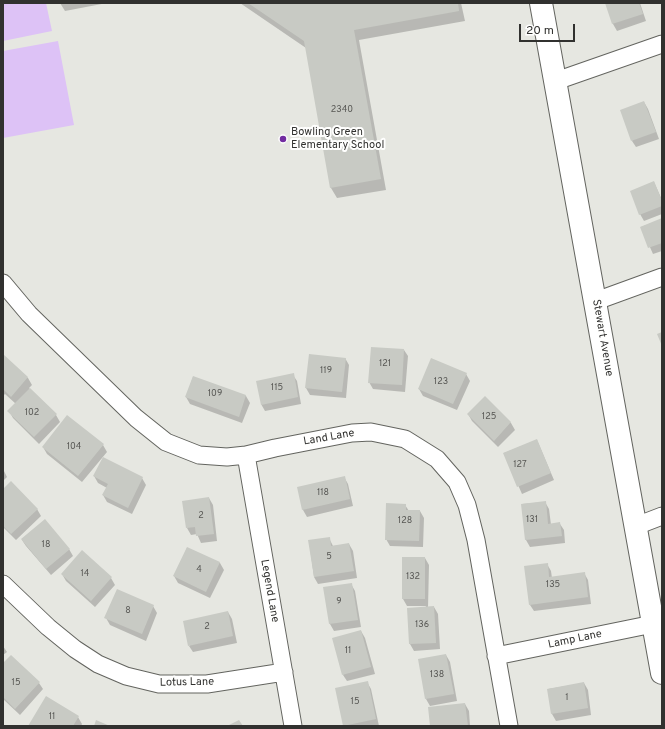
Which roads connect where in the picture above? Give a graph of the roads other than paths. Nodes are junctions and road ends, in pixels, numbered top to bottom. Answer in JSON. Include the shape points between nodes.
{"nodes":[{"id":1,"x":541,"y":3,"type":"edge"},
{"id":2,"x":662,"y":44,"type":"edge"},
{"id":3,"x":556,"y":82,"type":"junction"},
{"id":4,"x":662,"y":277,"type":"edge"},
{"id":5,"x":3,"y":283,"type":"edge"},
{"id":6,"x":596,"y":301,"type":"junction"},
{"id":7,"x":246,"y":455,"type":"junction"},
{"id":8,"x":662,"y":516,"type":"edge"},
{"id":9,"x":636,"y":526,"type":"junction"},
{"id":10,"x":3,"y":584,"type":"edge"},
{"id":11,"x":653,"y":624,"type":"junction"},
{"id":12,"x":496,"y":656,"type":"junction"},
{"id":13,"x":284,"y":672,"type":"junction"},
{"id":14,"x":662,"y":674,"type":"edge"},
{"id":15,"x":293,"y":726,"type":"edge"},
{"id":16,"x":509,"y":726,"type":"edge"}],
"edges":[{"from":1,"to":3,"type":"street","name":"Stewart Avenue"},
{"from":2,"to":3,"type":"street"},
{"from":3,"to":6,"type":"street","name":"Stewart Avenue"},
{"from":4,"to":6,"type":"street"},
{"from":5,"to":7,"type":"street","name":"Land Lane","via":[[35,320],[136,418],[166,442],[199,455]]},
{"from":6,"to":9,"type":"street","name":"Stewart Avenue"},
{"from":7,"to":12,"type":"street","name":"Land Lane","via":[[352,433],[371,432],[405,439],[437,459],[457,482],[467,505],[476,540]]},
{"from":7,"to":13,"type":"street","name":"Legend Lane"},
{"from":8,"to":9,"type":"street"},
{"from":9,"to":11,"type":"street","name":"Stewart Avenue"},
{"from":10,"to":13,"type":"street","name":"Lotus Lane","via":[[75,650],[98,664],[126,676],[159,684],[207,684]]},
{"from":11,"to":12,"type":"street","name":"Lamp Lane"},
{"from":11,"to":14,"type":"street","name":"Stewart Avenue"},
{"from":12,"to":16,"type":"street","name":"Land Lane"},
{"from":13,"to":15,"type":"street","name":"Legend Lane"}]}
